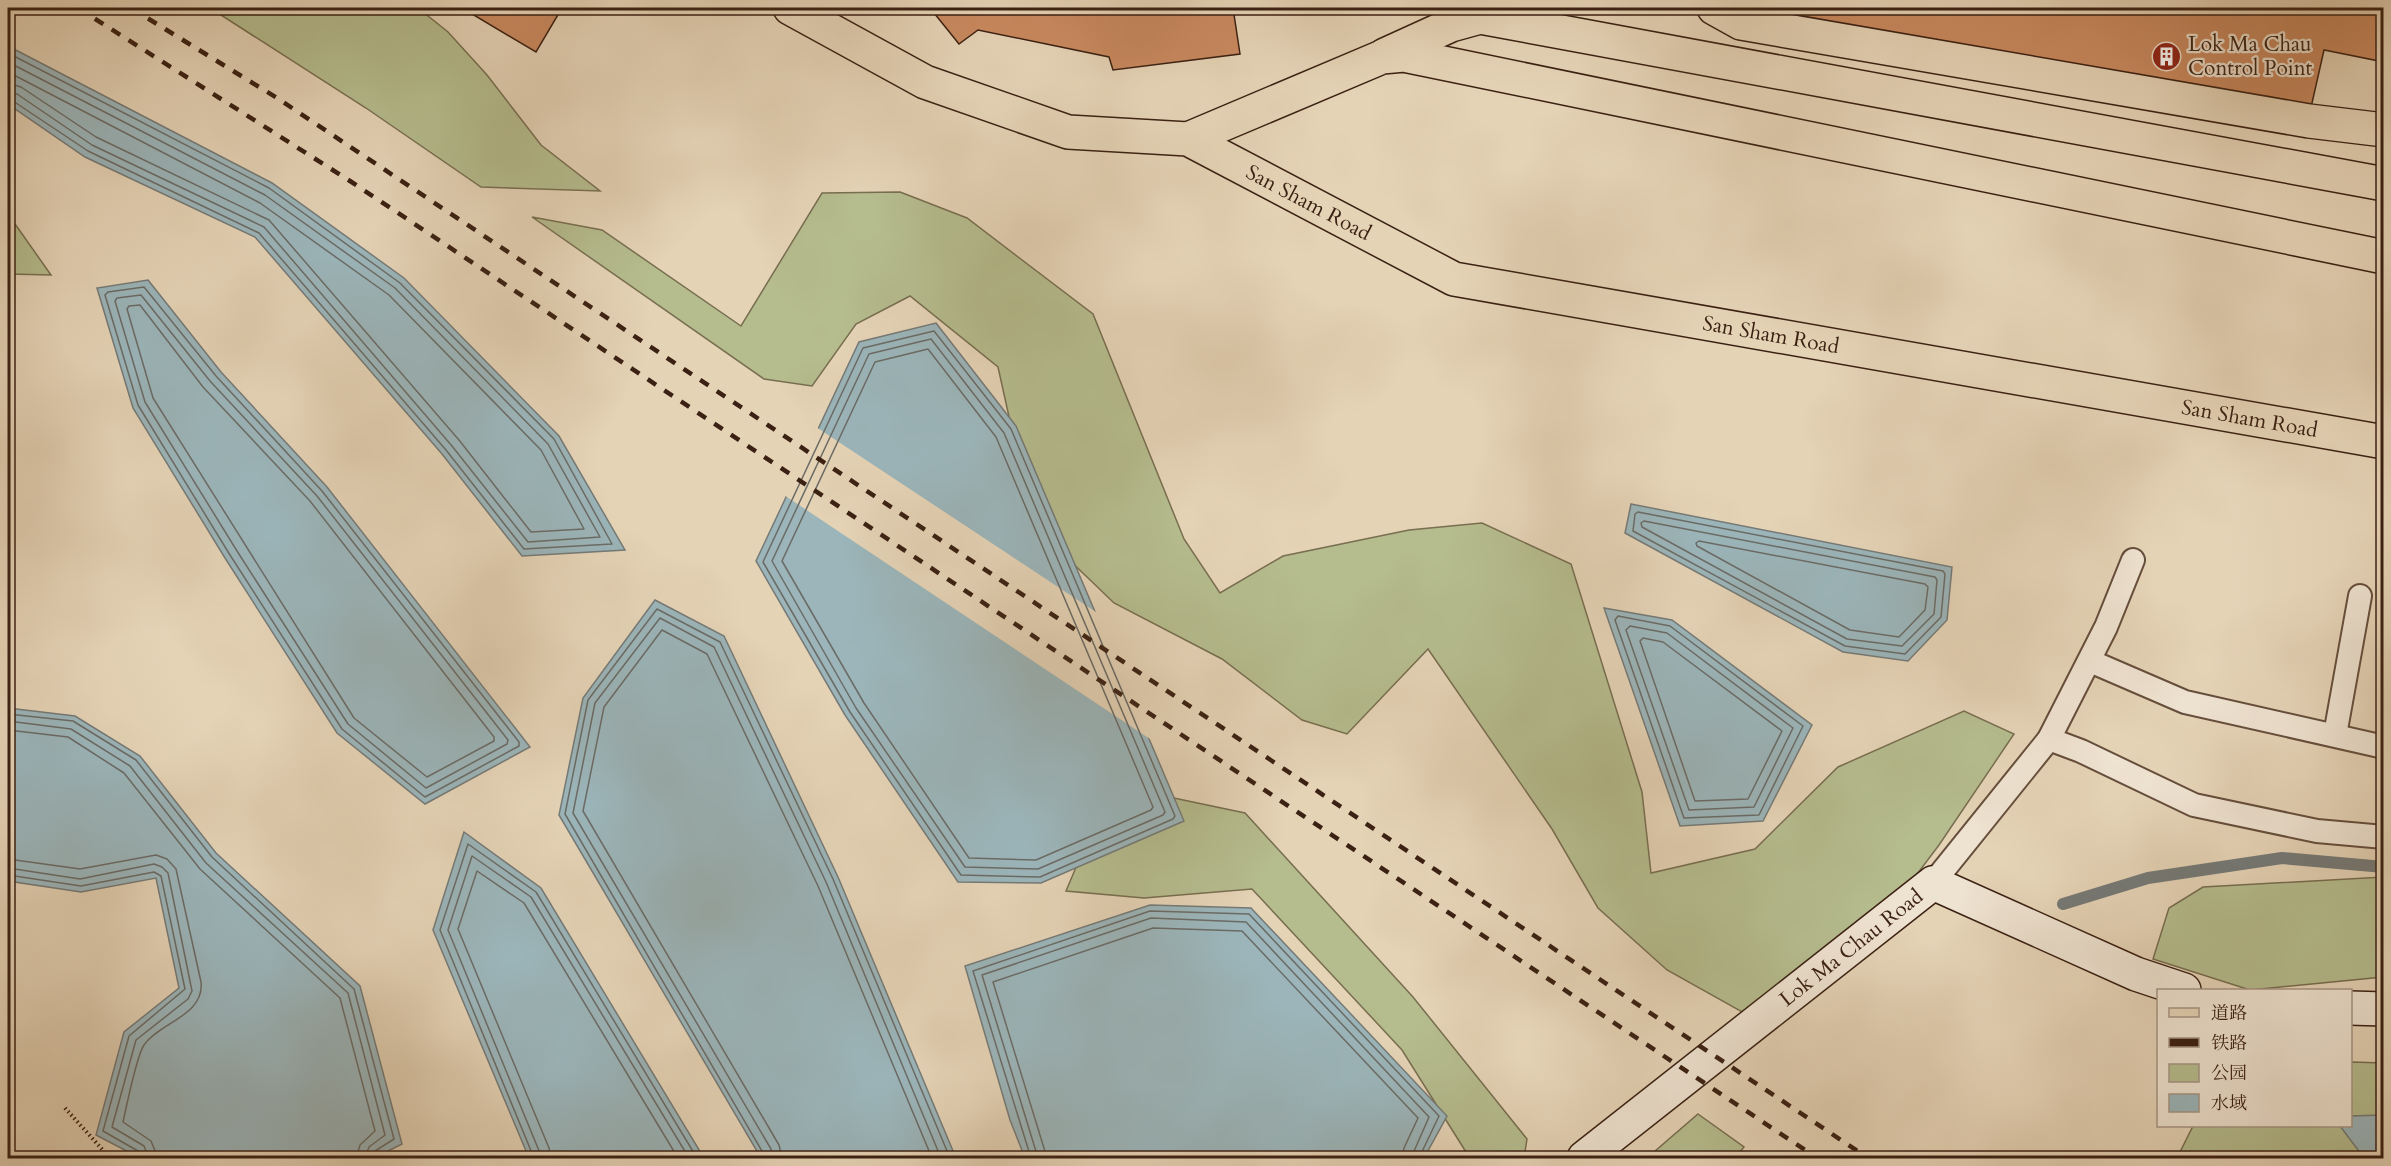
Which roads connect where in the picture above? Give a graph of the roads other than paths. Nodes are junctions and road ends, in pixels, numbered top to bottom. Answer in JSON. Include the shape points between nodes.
{"nodes":[{"id":1,"x":790,"y":8,"type":"edge"},
{"id":2,"x":1714,"y":8,"type":"edge"},
{"id":3,"x":1382,"y":57,"type":"junction"},
{"id":4,"x":2384,"y":130,"type":"edge"},
{"id":5,"x":1188,"y":139,"type":"junction"},
{"id":6,"x":2384,"y":184,"type":"edge"},
{"id":7,"x":2384,"y":257,"type":"edge"},
{"id":8,"x":2384,"y":442,"type":"edge"},
{"id":9,"x":2133,"y":560,"type":"dead end"},
{"id":10,"x":2360,"y":596,"type":"dead end"},
{"id":11,"x":2090,"y":661,"type":"junction"},
{"id":12,"x":2334,"y":735,"type":"junction"},
{"id":13,"x":2049,"y":739,"type":"junction"},
{"id":14,"x":2384,"y":747,"type":"edge"},
{"id":15,"x":2384,"y":837,"type":"edge"},
{"id":16,"x":1933,"y":883,"type":"junction"},
{"id":17,"x":2181,"y":989,"type":"edge"},
{"id":18,"x":2352,"y":1008,"type":"edge"},
{"id":19,"x":2384,"y":1009,"type":"edge"},
{"id":20,"x":1584,"y":1158,"type":"edge"}],
"edges":[{"from":1,"to":5,"type":"main road","name":"San Sham Road","via":[[925,82],[1068,132]]},
{"from":2,"to":4,"type":"main road","via":[[1741,23],[2308,121]]},
{"from":3,"to":5,"type":"main road","name":"San Sham Road"},
{"from":3,"to":6,"type":"main road","name":"San Sham Road","via":[[1451,25],[1480,17]]},
{"from":3,"to":7,"type":"main road","name":"San Sham Road","via":[[1404,55]]},
{"from":5,"to":8,"type":"main road","name":"San Sham Road","via":[[1454,279]]},
{"from":9,"to":11,"type":"lane"},
{"from":10,"to":12,"type":"lane"},
{"from":11,"to":12,"type":"lane","via":[[2185,702]]},
{"from":11,"to":13,"type":"lane"},
{"from":12,"to":14,"type":"lane"},
{"from":13,"to":15,"type":"lane","via":[[2194,805],[2317,831]]},
{"from":13,"to":16,"type":"lane"},
{"from":16,"to":17,"type":"street","name":"Lok Ma Chau Road","via":[[2136,974]]},
{"from":16,"to":20,"type":"street","name":"Lok Ma Chau Road"},
{"from":18,"to":19,"type":"street"}]}
